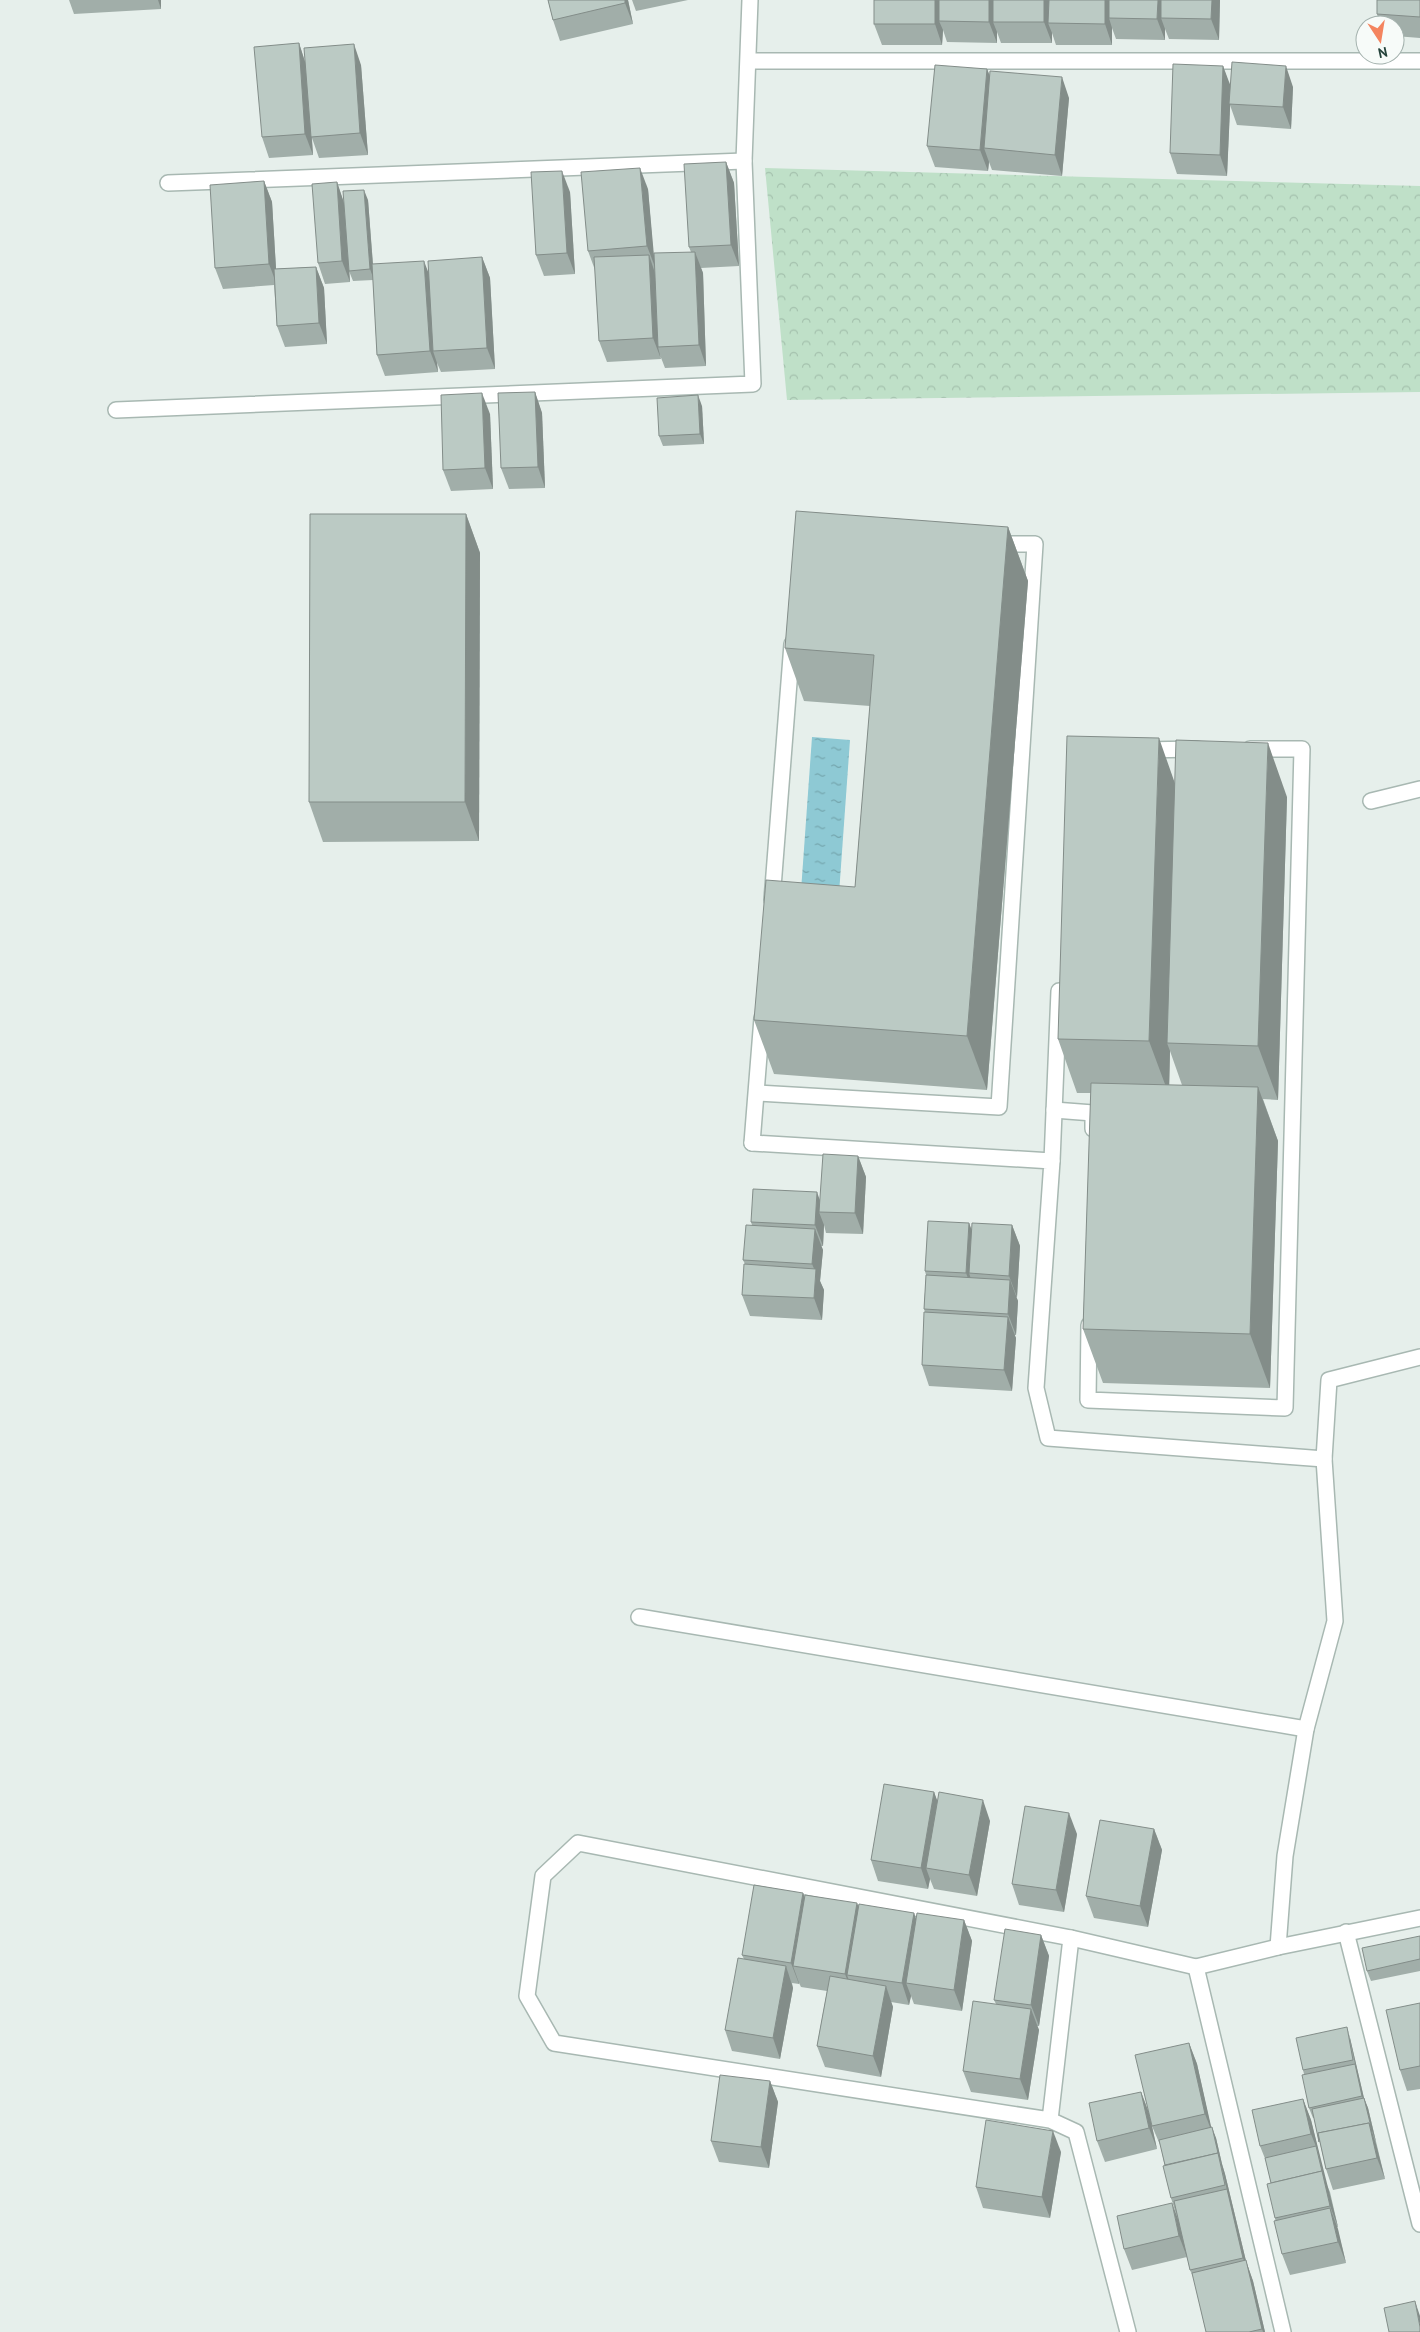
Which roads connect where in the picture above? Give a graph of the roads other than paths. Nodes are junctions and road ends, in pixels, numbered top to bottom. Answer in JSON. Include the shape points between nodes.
{"nodes":[{"id":1,"x":750,"y":0,"type":"edge"},
{"id":2,"x":749,"y":61,"type":"junction"},
{"id":3,"x":1420,"y":61,"type":"edge"},
{"id":4,"x":744,"y":161,"type":"junction"},
{"id":5,"x":168,"y":183,"type":"dead end"},
{"id":6,"x":116,"y":410,"type":"dead end"},
{"id":7,"x":976,"y":545,"type":"edge"},
{"id":8,"x":793,"y":627,"type":"edge"},
{"id":9,"x":1215,"y":749,"type":"edge"},
{"id":10,"x":1234,"y":749,"type":"edge"},
{"id":11,"x":1128,"y":750,"type":"edge"},
{"id":12,"x":1420,"y":789,"type":"edge"},
{"id":13,"x":1371,"y":801,"type":"dead end"},
{"id":14,"x":770,"y":915,"type":"edge"},
{"id":15,"x":1060,"y":974,"type":"edge"},
{"id":16,"x":764,"y":1004,"type":"edge"},
{"id":17,"x":756,"y":1093,"type":"junction"},
{"id":18,"x":1054,"y":1110,"type":"junction"},
{"id":19,"x":1092,"y":1143,"type":"edge"},
{"id":20,"x":1052,"y":1161,"type":"junction"},
{"id":21,"x":1089,"y":1311,"type":"edge"},
{"id":22,"x":1420,"y":1357,"type":"edge"},
{"id":23,"x":1324,"y":1460,"type":"junction"},
{"id":24,"x":639,"y":1617,"type":"dead end"},
{"id":25,"x":1306,"y":1729,"type":"junction"},
{"id":26,"x":1420,"y":1918,"type":"edge"},
{"id":27,"x":1346,"y":1932,"type":"junction"},
{"id":28,"x":1071,"y":1938,"type":"junction"},
{"id":29,"x":1278,"y":1947,"type":"junction"},
{"id":30,"x":1196,"y":1968,"type":"junction"},
{"id":31,"x":1050,"y":2120,"type":"junction"},
{"id":32,"x":1420,"y":2224,"type":"edge"},
{"id":33,"x":1128,"y":2332,"type":"edge"},
{"id":34,"x":1283,"y":2332,"type":"edge"}],
"edges":[{"from":1,"to":2,"type":"street"},
{"from":2,"to":3,"type":"street"},
{"from":2,"to":4,"type":"street"},
{"from":4,"to":5,"type":"street"},
{"from":4,"to":6,"type":"street","via":[[752,384]]},
{"from":7,"to":17,"type":"street","via":[[1035,544],[999,1107]]},
{"from":8,"to":14,"type":"street"},
{"from":9,"to":11,"type":"street"},
{"from":10,"to":21,"type":"street","via":[[1302,749],[1285,1408],[1088,1400]]},
{"from":12,"to":13,"type":"street"},
{"from":15,"to":18,"type":"street"},
{"from":16,"to":17,"type":"street"},
{"from":17,"to":20,"type":"street","via":[[752,1143]]},
{"from":18,"to":19,"type":"street","via":[[1093,1113]]},
{"from":18,"to":20,"type":"street"},
{"from":20,"to":23,"type":"street","via":[[1036,1388],[1048,1438]]},
{"from":22,"to":23,"type":"street","via":[[1329,1380]]},
{"from":23,"to":25,"type":"street","via":[[1336,1621]]},
{"from":24,"to":25,"type":"street"},
{"from":25,"to":29,"type":"street","via":[[1285,1856]]},
{"from":26,"to":27,"type":"street"},
{"from":27,"to":29,"type":"street"},
{"from":27,"to":32,"type":"street"},
{"from":28,"to":30,"type":"street"},
{"from":28,"to":31,"type":"street"},
{"from":28,"to":31,"type":"street","via":[[578,1843],[543,1876],[527,1996],[554,2043]]},
{"from":29,"to":30,"type":"street"},
{"from":30,"to":34,"type":"street"},
{"from":31,"to":33,"type":"street","via":[[1076,2132]]}]}
